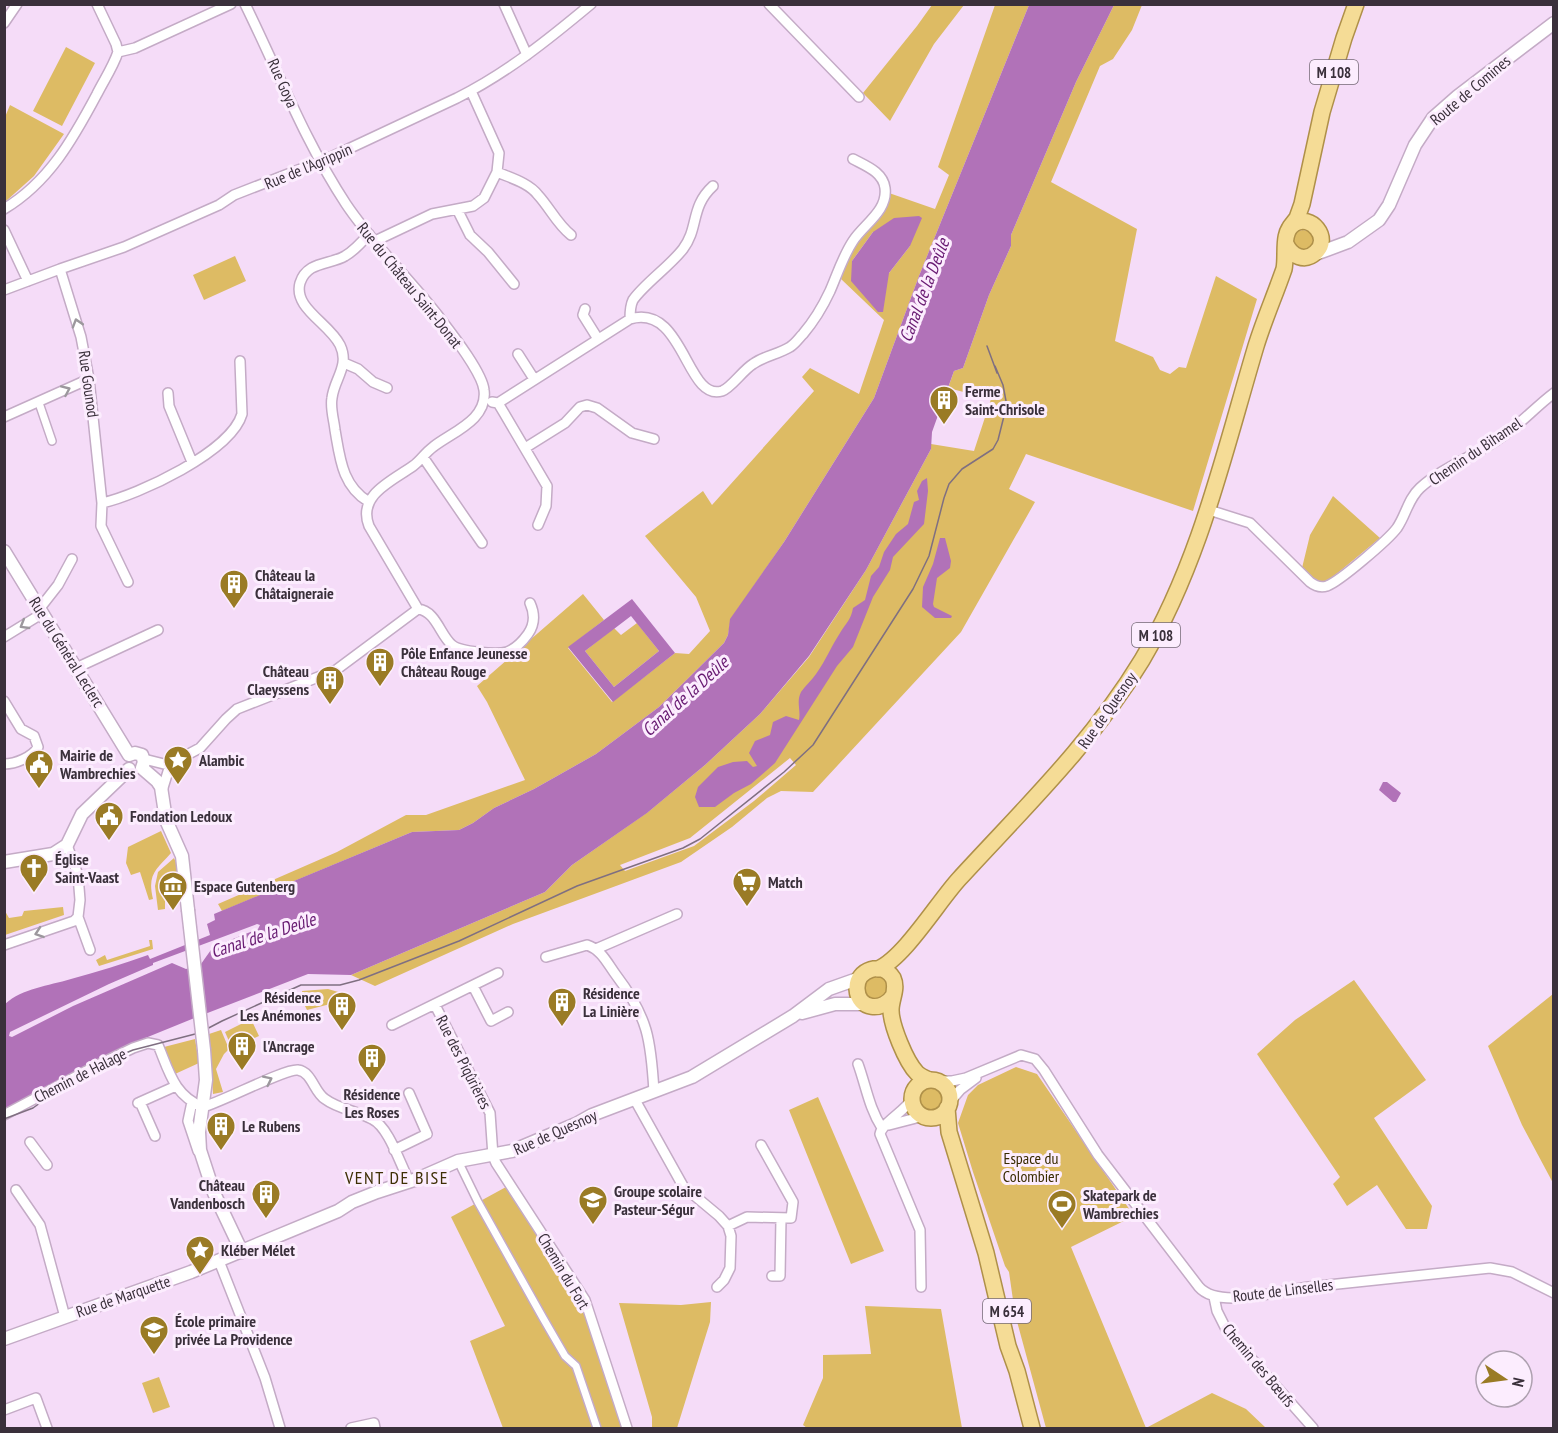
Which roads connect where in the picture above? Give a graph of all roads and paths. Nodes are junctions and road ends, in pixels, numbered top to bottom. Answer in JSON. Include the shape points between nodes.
{"nodes":[{"id":1,"x":16,"y":4,"type":"edge"},
{"id":2,"x":97,"y":4,"type":"edge"},
{"id":3,"x":231,"y":4,"type":"edge"},
{"id":4,"x":246,"y":4,"type":"edge"},
{"id":5,"x":504,"y":4,"type":"edge"},
{"id":6,"x":591,"y":4,"type":"edge"},
{"id":7,"x":769,"y":4,"type":"edge"},
{"id":8,"x":1356,"y":4,"type":"edge"},
{"id":9,"x":1554,"y":22,"type":"edge"},
{"id":10,"x":4,"y":23,"type":"edge"},
{"id":11,"x":118,"y":52,"type":"junction"},
{"id":12,"x":527,"y":55,"type":"junction"},
{"id":13,"x":471,"y":91,"type":"junction"},
{"id":14,"x":859,"y":97,"type":"dead end"},
{"id":15,"x":853,"y":159,"type":"dead end"},
{"id":16,"x":321,"y":161,"type":"junction"},
{"id":17,"x":497,"y":172,"type":"junction"},
{"id":18,"x":1308,"y":180,"type":"junction"},
{"id":19,"x":713,"y":186,"type":"dead end"},
{"id":20,"x":4,"y":209,"type":"edge"},
{"id":21,"x":457,"y":209,"type":"junction"},
{"id":22,"x":1290,"y":227,"type":"junction"},
{"id":23,"x":1317,"y":229,"type":"junction"},
{"id":24,"x":4,"y":230,"type":"edge"},
{"id":25,"x":1365,"y":231,"type":"junction"},
{"id":26,"x":571,"y":236,"type":"dead end"},
{"id":27,"x":372,"y":238,"type":"junction"},
{"id":28,"x":1286,"y":244,"type":"junction"},
{"id":29,"x":1310,"y":256,"type":"junction"},
{"id":30,"x":60,"y":269,"type":"junction"},
{"id":31,"x":28,"y":281,"type":"junction"},
{"id":32,"x":514,"y":284,"type":"dead end"},
{"id":33,"x":4,"y":291,"type":"edge"},
{"id":34,"x":585,"y":309,"type":"dead end"},
{"id":35,"x":1267,"y":314,"type":"junction"},
{"id":36,"x":630,"y":319,"type":"junction"},
{"id":37,"x":598,"y":339,"type":"junction"},
{"id":38,"x":518,"y":354,"type":"dead end"},
{"id":39,"x":240,"y":361,"type":"dead end"},
{"id":40,"x":344,"y":363,"type":"junction"},
{"id":41,"x":89,"y":379,"type":"junction"},
{"id":42,"x":534,"y":380,"type":"junction"},
{"id":43,"x":387,"y":388,"type":"dead end"},
{"id":44,"x":168,"y":393,"type":"dead end"},
{"id":45,"x":1554,"y":393,"type":"edge"},
{"id":46,"x":484,"y":401,"type":"junction"},
{"id":47,"x":39,"y":403,"type":"junction"},
{"id":48,"x":498,"y":403,"type":"junction"},
{"id":49,"x":4,"y":417,"type":"edge"},
{"id":50,"x":654,"y":439,"type":"dead end"},
{"id":51,"x":52,"y":441,"type":"dead end"},
{"id":52,"x":525,"y":448,"type":"junction"},
{"id":53,"x":423,"y":457,"type":"junction"},
{"id":54,"x":192,"y":462,"type":"junction"},
{"id":55,"x":369,"y":502,"type":"junction"},
{"id":56,"x":102,"y":503,"type":"junction"},
{"id":57,"x":1209,"y":510,"type":"junction"},
{"id":58,"x":540,"y":525,"type":"dead end"},
{"id":59,"x":482,"y":543,"type":"dead end"},
{"id":60,"x":4,"y":551,"type":"edge"},
{"id":61,"x":72,"y":559,"type":"dead end"},
{"id":62,"x":128,"y":582,"type":"dead end"},
{"id":63,"x":530,"y":603,"type":"dead end"},
{"id":64,"x":418,"y":609,"type":"junction"},
{"id":65,"x":42,"y":611,"type":"junction"},
{"id":66,"x":158,"y":630,"type":"dead end"},
{"id":67,"x":4,"y":637,"type":"edge"},
{"id":68,"x":76,"y":668,"type":"junction"},
{"id":69,"x":4,"y":701,"type":"edge"},
{"id":70,"x":4,"y":764,"type":"edge"},
{"id":71,"x":138,"y":765,"type":"junction"},
{"id":72,"x":170,"y":765,"type":"junction"},
{"id":73,"x":162,"y":793,"type":"junction"},
{"id":74,"x":67,"y":845,"type":"junction"},
{"id":75,"x":4,"y":862,"type":"edge"},
{"id":76,"x":943,"y":899,"type":"junction"},
{"id":77,"x":677,"y":914,"type":"dead end"},
{"id":78,"x":76,"y":919,"type":"junction"},
{"id":79,"x":4,"y":945,"type":"edge"},
{"id":80,"x":596,"y":949,"type":"junction"},
{"id":81,"x":90,"y":950,"type":"dead end"},
{"id":82,"x":546,"y":957,"type":"dead end"},
{"id":83,"x":878,"y":969,"type":"junction"},
{"id":84,"x":498,"y":973,"type":"dead end"},
{"id":85,"x":860,"y":978,"type":"junction"},
{"id":86,"x":473,"y":986,"type":"junction"},
{"id":87,"x":894,"y":990,"type":"junction"},
{"id":88,"x":435,"y":1005,"type":"junction"},
{"id":89,"x":868,"y":1005,"type":"junction"},
{"id":90,"x":508,"y":1012,"type":"dead end"},
{"id":91,"x":793,"y":1017,"type":"junction"},
{"id":92,"x":392,"y":1025,"type":"dead end"},
{"id":93,"x":858,"y":1064,"type":"dead end"},
{"id":94,"x":987,"y":1071,"type":"junction"},
{"id":95,"x":933,"y":1081,"type":"junction"},
{"id":96,"x":176,"y":1086,"type":"junction"},
{"id":97,"x":654,"y":1092,"type":"junction"},
{"id":98,"x":409,"y":1093,"type":"dead end"},
{"id":99,"x":913,"y":1096,"type":"junction"},
{"id":100,"x":635,"y":1100,"type":"junction"},
{"id":101,"x":198,"y":1104,"type":"junction"},
{"id":102,"x":948,"y":1105,"type":"junction"},
{"id":103,"x":4,"y":1115,"type":"edge"},
{"id":104,"x":926,"y":1117,"type":"junction"},
{"id":105,"x":884,"y":1127,"type":"junction"},
{"id":106,"x":155,"y":1136,"type":"dead end"},
{"id":107,"x":30,"y":1142,"type":"dead end"},
{"id":108,"x":761,"y":1145,"type":"dead end"},
{"id":109,"x":394,"y":1150,"type":"junction"},
{"id":110,"x":494,"y":1156,"type":"junction"},
{"id":111,"x":458,"y":1161,"type":"junction"},
{"id":112,"x":47,"y":1165,"type":"dead end"},
{"id":113,"x":409,"y":1181,"type":"junction"},
{"id":114,"x":16,"y":1190,"type":"dead end"},
{"id":115,"x":968,"y":1194,"type":"junction"},
{"id":116,"x":781,"y":1218,"type":"junction"},
{"id":117,"x":728,"y":1226,"type":"junction"},
{"id":118,"x":242,"y":1252,"type":"junction"},
{"id":119,"x":219,"y":1261,"type":"junction"},
{"id":120,"x":772,"y":1276,"type":"dead end"},
{"id":121,"x":717,"y":1287,"type":"dead end"},
{"id":122,"x":921,"y":1287,"type":"dead end"},
{"id":123,"x":1554,"y":1293,"type":"edge"},
{"id":124,"x":1214,"y":1297,"type":"junction"},
{"id":125,"x":65,"y":1317,"type":"junction"},
{"id":126,"x":4,"y":1339,"type":"edge"},
{"id":127,"x":4,"y":1410,"type":"edge"},
{"id":128,"x":47,"y":1428,"type":"edge"},
{"id":129,"x":280,"y":1428,"type":"edge"},
{"id":130,"x":351,"y":1428,"type":"edge"},
{"id":131,"x":375,"y":1428,"type":"edge"},
{"id":132,"x":597,"y":1428,"type":"edge"},
{"id":133,"x":627,"y":1428,"type":"edge"},
{"id":134,"x":1032,"y":1428,"type":"edge"},
{"id":135,"x":1313,"y":1428,"type":"edge"}],
"edges":[{"from":1,"to":10,"type":"street"},
{"from":2,"to":11,"type":"street"},
{"from":3,"to":11,"type":"street"},
{"from":4,"to":16,"type":"street","name":"Rue Goya"},
{"from":5,"to":12,"type":"street"},
{"from":6,"to":12,"type":"street","name":"Rue de l'Agrippin"},
{"from":7,"to":14,"type":"street"},
{"from":8,"to":18,"type":"main road","number":"M 108","via":[[1322,112]]},
{"from":9,"to":25,"type":"street","name":"Route de Comines","via":[[1433,118],[1415,146],[1386,212]]},
{"from":11,"to":20,"type":"street","via":[[64,151],[39,183]]},
{"from":12,"to":13,"type":"street","name":"Rue de l'Agrippin"},
{"from":13,"to":16,"type":"street","name":"Rue de l'Agrippin"},
{"from":13,"to":17,"type":"street","via":[[497,146]]},
{"from":15,"to":36,"type":"street","via":[[882,179],[883,204],[854,239],[823,304],[790,347],[754,362],[724,390],[713,391],[700,383],[664,326],[646,318]]},
{"from":16,"to":27,"type":"street","name":"Rue du Château Saint-Donat","via":[[347,206]]},
{"from":16,"to":30,"type":"street","name":"Rue de l'Agrippin","via":[[234,195],[124,247]]},
{"from":17,"to":21,"type":"street","via":[[484,198],[473,206]]},
{"from":17,"to":26,"type":"street","via":[[535,191]]},
{"from":18,"to":22,"type":"main road","number":"M 108"},
{"from":18,"to":23,"type":"main road","number":"M 108","via":[[1309,204]]},
{"from":19,"to":36,"type":"street","via":[[700,201],[684,248],[634,299]]},
{"from":21,"to":27,"type":"street","via":[[432,214]]},
{"from":21,"to":32,"type":"street","via":[[470,234]]},
{"from":22,"to":23,"type":"main road","via":[[1304,222]]},
{"from":22,"to":28,"type":"main road"},
{"from":23,"to":25,"type":"street","via":[[1326,236],[1340,238]]},
{"from":23,"to":29,"type":"main road","via":[[1321,243]]},
{"from":24,"to":31,"type":"street"},
{"from":25,"to":29,"type":"street","name":"Route de Comines"},
{"from":27,"to":40,"type":"street","via":[[348,255],[312,267],[300,284],[302,303],[337,340]]},
{"from":27,"to":46,"type":"street","name":"Rue du Château Saint-Donat","via":[[456,340],[482,383]]},
{"from":28,"to":29,"type":"main road","via":[[1295,256]]},
{"from":28,"to":35,"type":"main road","name":"Rue de Quesnoy","number":"M 108","via":[[1285,263]]},
{"from":29,"to":35,"type":"main road","name":"Rue de Quesnoy","number":"M 108","via":[[1288,277]]},
{"from":30,"to":31,"type":"street","name":"Rue de l'Agrippin"},
{"from":41,"to":30,"type":"street","name":"Rue Gounod","one_way":true},
{"from":31,"to":33,"type":"street","name":"Rue de l'Agrippin"},
{"from":34,"to":37,"type":"street","via":[[583,315]]},
{"from":35,"to":57,"type":"main road","name":"Rue de Quesnoy","number":"M 108"},
{"from":36,"to":37,"type":"street"},
{"from":37,"to":42,"type":"street"},
{"from":38,"to":42,"type":"street"},
{"from":39,"to":54,"type":"street","via":[[239,422],[225,440]]},
{"from":40,"to":43,"type":"street"},
{"from":40,"to":55,"type":"street","via":[[332,399],[339,454],[349,483]]},
{"from":47,"to":41,"type":"street","one_way":true},
{"from":41,"to":56,"type":"street","name":"Rue Gounod"},
{"from":42,"to":48,"type":"street"},
{"from":44,"to":54,"type":"street","via":[[169,406]]},
{"from":45,"to":57,"type":"street","name":"Chemin du Bihamel","via":[[1498,440],[1419,489],[1388,538],[1327,586],[1310,582],[1250,523]]},
{"from":46,"to":48,"type":"street"},
{"from":46,"to":53,"type":"street","via":[[475,418]]},
{"from":47,"to":49,"type":"street"},
{"from":47,"to":51,"type":"street"},
{"from":48,"to":52,"type":"street"},
{"from":50,"to":52,"type":"street","via":[[632,433],[587,405]]},
{"from":52,"to":58,"type":"street","via":[[546,486],[546,506]]},
{"from":53,"to":55,"type":"street","via":[[378,490]]},
{"from":53,"to":59,"type":"street"},
{"from":54,"to":56,"type":"street","via":[[135,493]]},
{"from":55,"to":64,"type":"street","via":[[369,526]]},
{"from":56,"to":62,"type":"street","name":"Rue Gounod","via":[[101,526]]},
{"from":57,"to":76,"type":"main road","name":"Rue de Quesnoy","number":"M 108","via":[[1167,612],[1116,699],[1069,762]]},
{"from":60,"to":65,"type":"street","name":"Rue du Général Leclerc"},
{"from":61,"to":65,"type":"street"},
{"from":63,"to":64,"type":"street","via":[[534,619],[530,632],[515,647],[497,653],[454,647],[428,612]]},
{"from":64,"to":72,"type":"street","via":[[336,670],[234,711],[200,748]]},
{"from":65,"to":67,"type":"street","one_way":true},
{"from":65,"to":68,"type":"street","name":"Rue du Général Leclerc"},
{"from":66,"to":68,"type":"street"},
{"from":68,"to":71,"type":"street","name":"Rue du Général Leclerc","via":[[129,755],[126,763]]},
{"from":69,"to":70,"type":"street","via":[[21,729],[34,736],[38,747],[35,752]]},
{"from":71,"to":72,"type":"street"},
{"from":71,"to":73,"type":"street","via":[[157,781]]},
{"from":71,"to":74,"type":"street","via":[[79,818]]},
{"from":72,"to":73,"type":"street"},
{"from":73,"to":101,"type":"street","bridge":true,"via":[[166,820],[182,856],[189,910],[206,1080]]},
{"from":74,"to":75,"type":"street","via":[[53,854]]},
{"from":74,"to":78,"type":"street","via":[[79,886]]},
{"from":76,"to":83,"type":"main road","name":"Rue de Quesnoy","number":"M 108","via":[[897,955]]},
{"from":76,"to":87,"type":"main road","name":"Rue de Quesnoy","number":"M 108","via":[[900,963]]},
{"from":77,"to":80,"type":"street"},
{"from":78,"to":79,"type":"street","one_way":true},
{"from":78,"to":81,"type":"street"},
{"from":80,"to":82,"type":"street","via":[[584,945]]},
{"from":80,"to":97,"type":"street","via":[[626,987],[641,1015],[652,1054]]},
{"from":83,"to":85,"type":"main road"},
{"from":83,"to":87,"type":"main road","via":[[888,973]]},
{"from":84,"to":86,"type":"street","name":"Rue des Piqûrières"},
{"from":85,"to":89,"type":"main road","via":[[858,993]]},
{"from":85,"to":91,"type":"street","name":"Rue de Quesnoy","via":[[829,989]]},
{"from":86,"to":88,"type":"street","name":"Rue des Piqûrières"},
{"from":86,"to":90,"type":"street","via":[[491,1021]]},
{"from":87,"to":89,"type":"main road","via":[[884,1005]]},
{"from":87,"to":95,"type":"main road","via":[[891,1014],[902,1047],[914,1069]]},
{"from":88,"to":92,"type":"street","name":"Rue des Piqûrières"},
{"from":88,"to":110,"type":"street","name":"Rue des Piqûrières","via":[[490,1113]]},
{"from":89,"to":91,"type":"street","name":"Rue de Quesnoy","via":[[835,1004]]},
{"from":89,"to":99,"type":"main road","via":[[886,1026]]},
{"from":91,"to":97,"type":"street","name":"Rue de Quesnoy","via":[[704,1071]]},
{"from":93,"to":105,"type":"street","via":[[867,1095]]},
{"from":94,"to":95,"type":"street","name":"Route de Linselles","via":[[959,1080]]},
{"from":94,"to":102,"type":"street","name":"Route de Linselles","via":[[960,1090]]},
{"from":94,"to":124,"type":"street","name":"Route de Linselles","via":[[1021,1055],[1039,1063],[1098,1155],[1198,1287]]},
{"from":95,"to":99,"type":"main road","via":[[918,1085]]},
{"from":95,"to":102,"type":"main road","via":[[947,1089]]},
{"from":96,"to":101,"type":"street"},
{"from":96,"to":103,"type":"street","name":"Chemin de Halage","via":[[158,1045],[148,1043]]},
{"from":96,"to":106,"type":"street","via":[[139,1102]]},
{"from":97,"to":100,"type":"street","name":"Rue de Quesnoy"},
{"from":98,"to":109,"type":"street","via":[[427,1134]]},
{"from":99,"to":104,"type":"main road","via":[[915,1109]]},
{"from":99,"to":105,"type":"street","via":[[907,1107]]},
{"from":100,"to":110,"type":"street","name":"Rue de Quesnoy"},
{"from":100,"to":117,"type":"street","via":[[683,1186]]},
{"from":101,"to":109,"type":"street","one_way":true,"via":[[233,1096],[296,1069],[308,1075],[326,1101],[380,1124]]},
{"from":101,"to":118,"type":"street","via":[[202,1159]]},
{"from":102,"to":104,"type":"main road","via":[[939,1116]]},
{"from":102,"to":115,"type":"main road","number":"M 654","via":[[948,1126]]},
{"from":104,"to":105,"type":"street"},
{"from":104,"to":115,"type":"main road","number":"M 654","via":[[941,1135]]},
{"from":105,"to":122,"type":"street","via":[[881,1141],[920,1230]]},
{"from":107,"to":112,"type":"street"},
{"from":108,"to":116,"type":"street","via":[[793,1202],[791,1218]]},
{"from":109,"to":113,"type":"street"},
{"from":110,"to":111,"type":"street","name":"Rue de Quesnoy"},
{"from":110,"to":133,"type":"street","name":"Chemin du Fort","via":[[585,1300]]},
{"from":111,"to":113,"type":"street","name":"Rue de Quesnoy"},
{"from":111,"to":132,"type":"street","via":[[565,1356],[576,1366]]},
{"from":113,"to":118,"type":"street","name":"Rue de Quesnoy"},
{"from":114,"to":125,"type":"street","via":[[40,1225]]},
{"from":115,"to":134,"type":"main road","number":"M 654","via":[[997,1272]]},
{"from":116,"to":117,"type":"street","via":[[747,1217]]},
{"from":116,"to":120,"type":"street","via":[[780,1276]]},
{"from":117,"to":121,"type":"street","via":[[730,1268]]},
{"from":118,"to":119,"type":"street","name":"Rue de Marquette"},
{"from":119,"to":125,"type":"street","name":"Rue de Marquette"},
{"from":119,"to":129,"type":"street"},
{"from":123,"to":124,"type":"street","name":"Route de Linselles","via":[[1512,1272],[1490,1268]]},
{"from":124,"to":135,"type":"street","name":"Chemin des Bœufs","via":[[1227,1331]]},
{"from":125,"to":126,"type":"street","name":"Rue de Marquette"},
{"from":127,"to":128,"type":"street","via":[[36,1398]]},
{"from":130,"to":131,"type":"street","via":[[374,1423]]}]}
